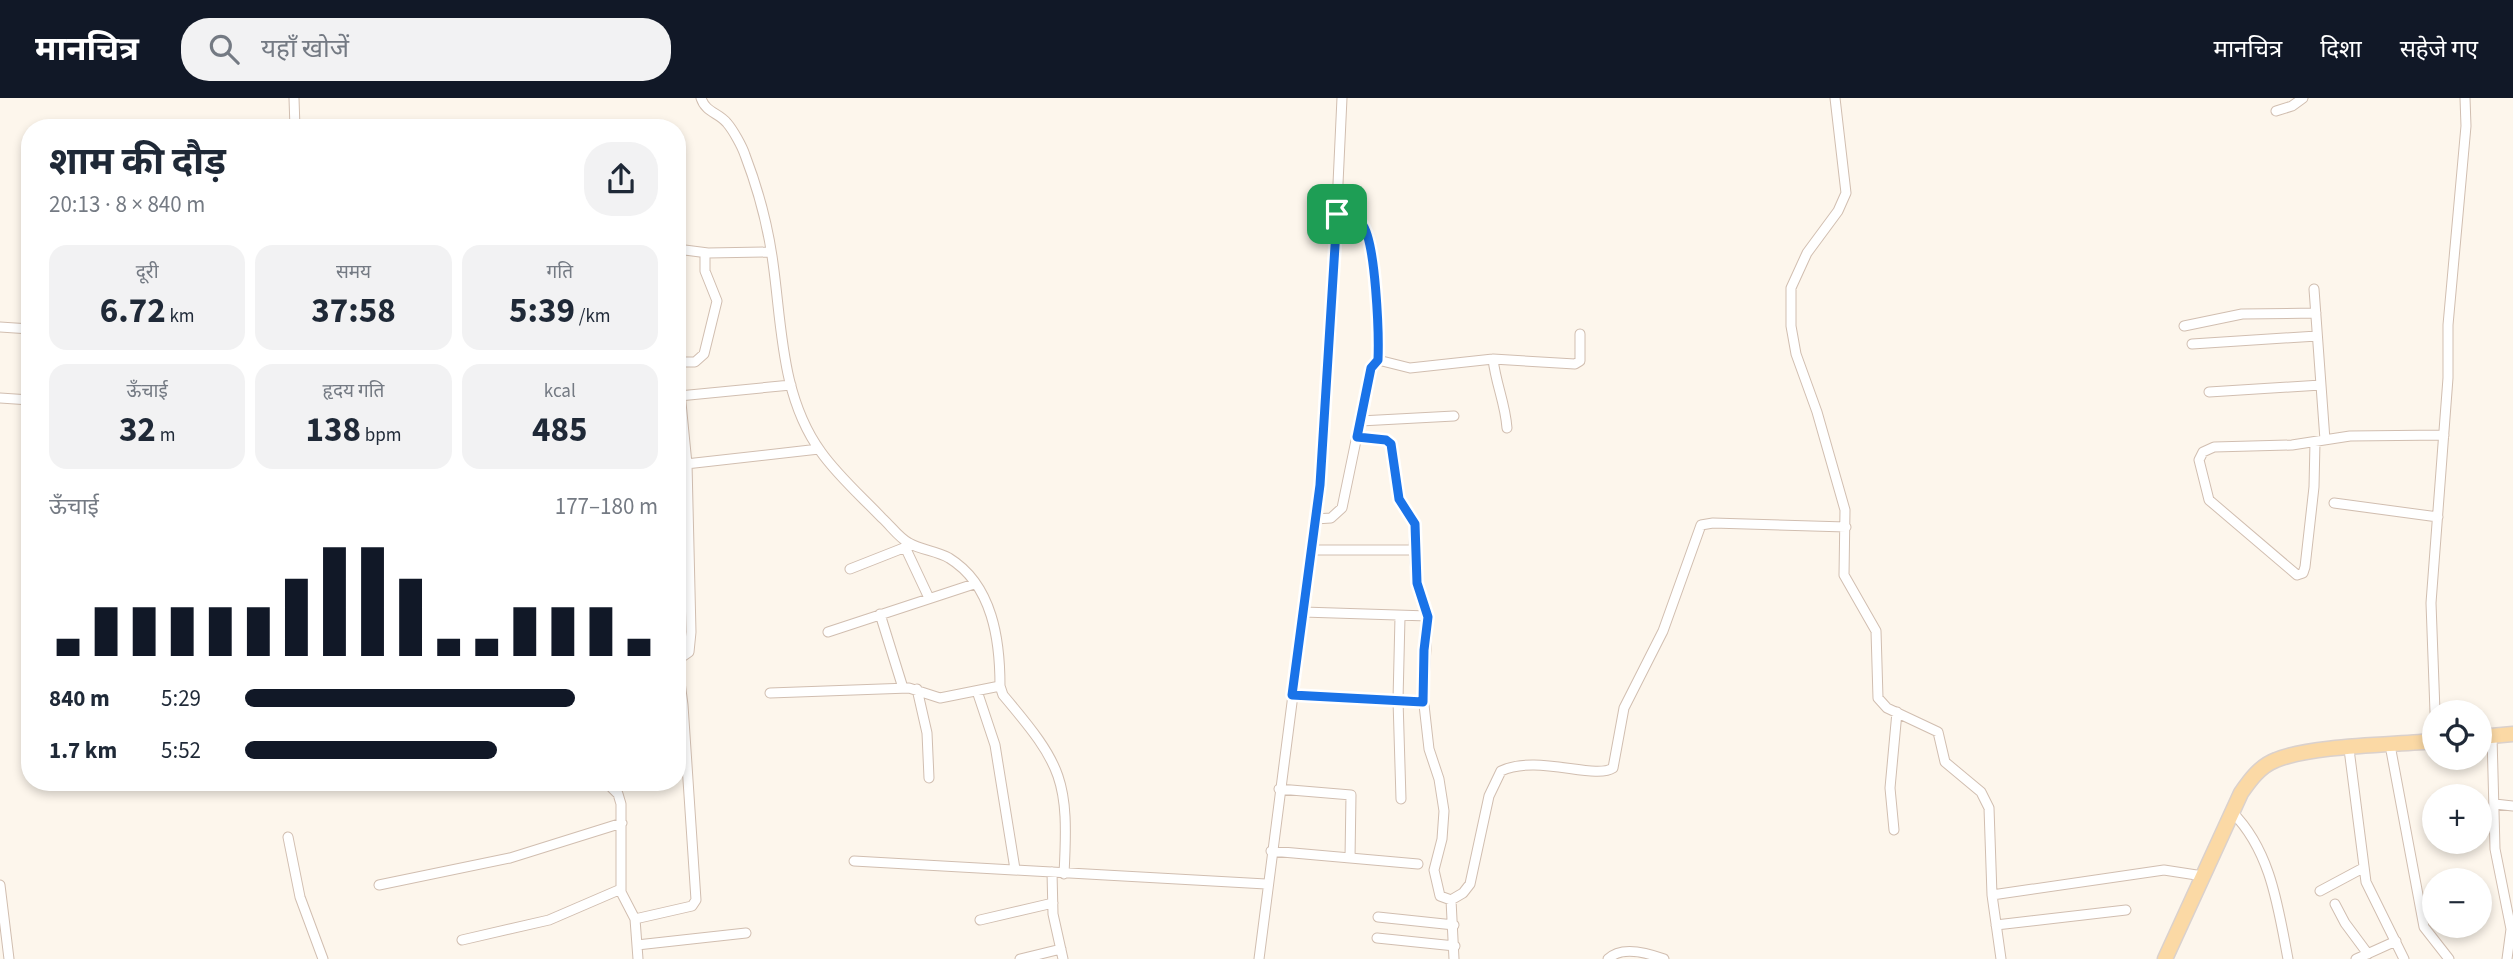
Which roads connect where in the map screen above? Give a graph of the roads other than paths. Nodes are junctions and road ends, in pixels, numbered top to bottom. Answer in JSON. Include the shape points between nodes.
{"nodes":[{"id":1,"x":294,"y":98,"type":"edge"},
{"id":2,"x":701,"y":98,"type":"edge"},
{"id":3,"x":1342,"y":98,"type":"edge"},
{"id":4,"x":1835,"y":98,"type":"edge"},
{"id":5,"x":2303,"y":98,"type":"edge"},
{"id":6,"x":2465,"y":98,"type":"edge"},
{"id":7,"x":2276,"y":111,"type":"dead end"},
{"id":8,"x":295,"y":119,"type":"edge"},
{"id":9,"x":1337,"y":214,"type":"junction"},
{"id":10,"x":686,"y":250,"type":"edge"},
{"id":11,"x":771,"y":252,"type":"junction"},
{"id":12,"x":705,"y":253,"type":"junction"},
{"id":13,"x":2314,"y":289,"type":"dead end"},
{"id":14,"x":2316,"y":313,"type":"junction"},
{"id":15,"x":2184,"y":326,"type":"dead end"},
{"id":16,"x":0,"y":327,"type":"edge"},
{"id":17,"x":21,"y":328,"type":"edge"},
{"id":18,"x":1580,"y":334,"type":"dead end"},
{"id":19,"x":2317,"y":337,"type":"junction"},
{"id":20,"x":2192,"y":344,"type":"dead end"},
{"id":21,"x":1493,"y":359,"type":"junction"},
{"id":22,"x":1378,"y":360,"type":"junction"},
{"id":23,"x":686,"y":362,"type":"edge"},
{"id":24,"x":791,"y":384,"type":"junction"},
{"id":25,"x":2321,"y":385,"type":"junction"},
{"id":26,"x":2209,"y":392,"type":"dead end"},
{"id":27,"x":686,"y":395,"type":"edge"},
{"id":28,"x":0,"y":398,"type":"edge"},
{"id":29,"x":21,"y":399,"type":"edge"},
{"id":30,"x":1454,"y":416,"type":"dead end"},
{"id":31,"x":1360,"y":421,"type":"junction"},
{"id":32,"x":1507,"y":428,"type":"dead end"},
{"id":33,"x":2444,"y":435,"type":"junction"},
{"id":34,"x":1357,"y":437,"type":"junction"},
{"id":35,"x":2320,"y":441,"type":"junction"},
{"id":36,"x":819,"y":449,"type":"junction"},
{"id":37,"x":686,"y":464,"type":"edge"},
{"id":38,"x":2334,"y":503,"type":"dead end"},
{"id":39,"x":2438,"y":517,"type":"junction"},
{"id":40,"x":1315,"y":519,"type":"junction"},
{"id":41,"x":1846,"y":527,"type":"junction"},
{"id":42,"x":686,"y":542,"type":"edge"},
{"id":43,"x":908,"y":546,"type":"junction"},
{"id":44,"x":1311,"y":550,"type":"junction"},
{"id":45,"x":1414,"y":551,"type":"junction"},
{"id":46,"x":850,"y":569,"type":"dead end"},
{"id":47,"x":974,"y":584,"type":"junction"},
{"id":48,"x":929,"y":598,"type":"junction"},
{"id":49,"x":1303,"y":612,"type":"junction"},
{"id":50,"x":880,"y":614,"type":"junction"},
{"id":51,"x":1400,"y":617,"type":"junction"},
{"id":52,"x":1428,"y":617,"type":"junction"},
{"id":53,"x":828,"y":632,"type":"dead end"},
{"id":54,"x":686,"y":654,"type":"edge"},
{"id":55,"x":1000,"y":686,"type":"junction"},
{"id":56,"x":903,"y":688,"type":"junction"},
{"id":57,"x":917,"y":689,"type":"junction"},
{"id":58,"x":977,"y":691,"type":"junction"},
{"id":59,"x":770,"y":692,"type":"dead end"},
{"id":60,"x":1292,"y":695,"type":"junction"},
{"id":61,"x":1398,"y":700,"type":"junction"},
{"id":62,"x":2435,"y":700,"type":"edge"},
{"id":63,"x":1423,"y":702,"type":"junction"},
{"id":64,"x":1897,"y":712,"type":"junction"},
{"id":65,"x":2513,"y":734,"type":"edge"},
{"id":66,"x":2492,"y":736,"type":"edge"},
{"id":67,"x":2422,"y":742,"type":"edge"},
{"id":68,"x":2390,"y":745,"type":"junction"},
{"id":69,"x":2349,"y":749,"type":"junction"},
{"id":70,"x":686,"y":766,"type":"edge"},
{"id":71,"x":2490,"y":770,"type":"edge"},
{"id":72,"x":929,"y":778,"type":"dead end"},
{"id":73,"x":1279,"y":789,"type":"junction"},
{"id":74,"x":614,"y":791,"type":"edge"},
{"id":75,"x":1401,"y":799,"type":"dead end"},
{"id":76,"x":2495,"y":804,"type":"junction"},
{"id":77,"x":2513,"y":806,"type":"edge"},
{"id":78,"x":2232,"y":812,"type":"junction"},
{"id":79,"x":622,"y":823,"type":"junction"},
{"id":80,"x":1894,"y":830,"type":"dead end"},
{"id":81,"x":288,"y":837,"type":"dead end"},
{"id":82,"x":1271,"y":851,"type":"junction"},
{"id":83,"x":1350,"y":858,"type":"junction"},
{"id":84,"x":854,"y":861,"type":"dead end"},
{"id":85,"x":1418,"y":864,"type":"dead end"},
{"id":86,"x":2363,"y":868,"type":"junction"},
{"id":87,"x":1015,"y":869,"type":"junction"},
{"id":88,"x":1052,"y":872,"type":"junction"},
{"id":89,"x":1068,"y":874,"type":"junction"},
{"id":90,"x":2203,"y":876,"type":"junction"},
{"id":91,"x":1266,"y":884,"type":"junction"},
{"id":92,"x":379,"y":885,"type":"dead end"},
{"id":93,"x":0,"y":886,"type":"edge"},
{"id":94,"x":621,"y":889,"type":"junction"},
{"id":95,"x":2320,"y":891,"type":"dead end"},
{"id":96,"x":1992,"y":895,"type":"junction"},
{"id":97,"x":1451,"y":900,"type":"junction"},
{"id":98,"x":1053,"y":902,"type":"junction"},
{"id":99,"x":2335,"y":904,"type":"dead end"},
{"id":100,"x":2126,"y":910,"type":"dead end"},
{"id":101,"x":1378,"y":917,"type":"dead end"},
{"id":102,"x":2511,"y":917,"type":"edge"},
{"id":103,"x":635,"y":919,"type":"junction"},
{"id":104,"x":980,"y":920,"type":"dead end"},
{"id":105,"x":1454,"y":925,"type":"junction"},
{"id":106,"x":1996,"y":925,"type":"junction"},
{"id":107,"x":746,"y":933,"type":"dead end"},
{"id":108,"x":1377,"y":937,"type":"dead end"},
{"id":109,"x":462,"y":940,"type":"dead end"},
{"id":110,"x":2396,"y":941,"type":"junction"},
{"id":111,"x":4,"y":942,"type":"edge"},
{"id":112,"x":637,"y":945,"type":"junction"},
{"id":113,"x":1455,"y":946,"type":"junction"},
{"id":114,"x":1062,"y":954,"type":"edge"},
{"id":115,"x":2368,"y":954,"type":"junction"},
{"id":116,"x":9,"y":959,"type":"edge"},
{"id":117,"x":323,"y":959,"type":"edge"},
{"id":118,"x":638,"y":959,"type":"edge"},
{"id":119,"x":1020,"y":959,"type":"edge"},
{"id":120,"x":1259,"y":959,"type":"edge"},
{"id":121,"x":1454,"y":959,"type":"edge"},
{"id":122,"x":1608,"y":959,"type":"edge"},
{"id":123,"x":1664,"y":959,"type":"edge"},
{"id":124,"x":2001,"y":959,"type":"edge"},
{"id":125,"x":2165,"y":959,"type":"edge"},
{"id":126,"x":2288,"y":959,"type":"edge"},
{"id":127,"x":2356,"y":959,"type":"edge"},
{"id":128,"x":2404,"y":959,"type":"edge"},
{"id":129,"x":2449,"y":959,"type":"edge"},
{"id":130,"x":2507,"y":959,"type":"edge"}],
"edges":[{"from":1,"to":8,"type":"street"},
{"from":2,"to":11,"type":"street","via":[[705,108],[727,123],[744,152]]},
{"from":3,"to":9,"type":"street"},
{"from":4,"to":41,"type":"street","via":[[1844,201],[1807,253],[1791,288],[1789,306],[1796,354],[1829,452]]},
{"from":5,"to":7,"type":"street"},
{"from":6,"to":33,"type":"street"},
{"from":9,"to":22,"type":"street","via":[[1357,219],[1366,230],[1377,307]]},
{"from":9,"to":40,"type":"street"},
{"from":10,"to":12,"type":"street"},
{"from":11,"to":12,"type":"street"},
{"from":11,"to":24,"type":"street","via":[[780,337]]},
{"from":12,"to":23,"type":"street","via":[[705,271],[717,301],[704,354],[695,362]]},
{"from":13,"to":14,"type":"street"},
{"from":14,"to":15,"type":"street","via":[[2242,314]]},
{"from":14,"to":19,"type":"street"},
{"from":16,"to":17,"type":"street"},
{"from":18,"to":21,"type":"street","via":[[1578,363]]},
{"from":19,"to":20,"type":"street"},
{"from":19,"to":25,"type":"street"},
{"from":21,"to":22,"type":"street","via":[[1410,368]]},
{"from":21,"to":32,"type":"street"},
{"from":22,"to":31,"type":"street","via":[[1371,368]]},
{"from":24,"to":27,"type":"street"},
{"from":24,"to":36,"type":"street"},
{"from":25,"to":26,"type":"street"},
{"from":25,"to":35,"type":"street"},
{"from":28,"to":29,"type":"street"},
{"from":30,"to":31,"type":"street"},
{"from":31,"to":34,"type":"street"},
{"from":33,"to":35,"type":"street"},
{"from":33,"to":39,"type":"street"},
{"from":34,"to":40,"type":"street","via":[[1342,508],[1331,517]]},
{"from":34,"to":45,"type":"street","via":[[1391,444],[1399,499],[1415,524]]},
{"from":35,"to":35,"type":"street","via":[[2214,447],[2199,460],[2214,507],[2297,575],[2305,567]]},
{"from":36,"to":37,"type":"street"},
{"from":36,"to":43,"type":"street"},
{"from":38,"to":39,"type":"street"},
{"from":39,"to":62,"type":"street","via":[[2431,603]]},
{"from":40,"to":44,"type":"street"},
{"from":41,"to":64,"type":"street","via":[[1844,575],[1876,631],[1878,698]]},
{"from":41,"to":97,"type":"street","via":[[1701,525],[1663,631],[1624,708],[1613,768],[1597,772],[1547,764],[1501,771],[1489,796],[1470,884]]},
{"from":42,"to":54,"type":"street","via":[[691,639]]},
{"from":43,"to":46,"type":"street"},
{"from":43,"to":47,"type":"street","via":[[947,557]]},
{"from":43,"to":48,"type":"street"},
{"from":44,"to":45,"type":"street"},
{"from":44,"to":49,"type":"street"},
{"from":45,"to":52,"type":"street","via":[[1417,583]]},
{"from":47,"to":48,"type":"street"},
{"from":47,"to":55,"type":"street","via":[[998,636]]},
{"from":48,"to":50,"type":"street"},
{"from":49,"to":51,"type":"street"},
{"from":49,"to":60,"type":"street"},
{"from":50,"to":53,"type":"street"},
{"from":50,"to":56,"type":"street"},
{"from":51,"to":52,"type":"street"},
{"from":51,"to":61,"type":"street"},
{"from":52,"to":63,"type":"street"},
{"from":55,"to":58,"type":"street"},
{"from":55,"to":89,"type":"street","via":[[1060,776]]},
{"from":56,"to":57,"type":"street"},
{"from":56,"to":59,"type":"street"},
{"from":57,"to":58,"type":"street","via":[[940,698]]},
{"from":57,"to":72,"type":"street","via":[[927,733]]},
{"from":58,"to":87,"type":"street","via":[[995,744]]},
{"from":60,"to":61,"type":"street"},
{"from":60,"to":73,"type":"street"},
{"from":61,"to":63,"type":"street"},
{"from":61,"to":75,"type":"street"},
{"from":63,"to":97,"type":"street","via":[[1444,811],[1434,879],[1440,896]]},
{"from":64,"to":80,"type":"street","via":[[1890,788]]},
{"from":64,"to":96,"type":"street","via":[[1938,732],[1945,762],[1981,792],[1991,825]]},
{"from":65,"to":66,"type":"main road"},
{"from":67,"to":68,"type":"main road"},
{"from":68,"to":69,"type":"main road"},
{"from":68,"to":129,"type":"street","via":[[2424,927]]},
{"from":69,"to":78,"type":"main road","via":[[2276,760],[2254,775]]},
{"from":69,"to":86,"type":"street"},
{"from":70,"to":103,"type":"street","via":[[696,900],[692,906]]},
{"from":71,"to":76,"type":"street"},
{"from":73,"to":82,"type":"street"},
{"from":73,"to":83,"type":"street","via":[[1351,795]]},
{"from":74,"to":79,"type":"street","via":[[620,799]]},
{"from":76,"to":77,"type":"street"},
{"from":76,"to":102,"type":"street","via":[[2495,849]]},
{"from":78,"to":90,"type":"main road"},
{"from":78,"to":126,"type":"street","via":[[2253,838],[2274,884]]},
{"from":79,"to":92,"type":"street","via":[[510,858]]},
{"from":79,"to":94,"type":"street"},
{"from":81,"to":117,"type":"street","via":[[300,897]]},
{"from":82,"to":83,"type":"street"},
{"from":82,"to":91,"type":"street"},
{"from":83,"to":85,"type":"street"},
{"from":84,"to":87,"type":"street"},
{"from":86,"to":95,"type":"street"},
{"from":86,"to":110,"type":"street","via":[[2375,905]]},
{"from":87,"to":88,"type":"street"},
{"from":88,"to":89,"type":"street"},
{"from":88,"to":98,"type":"street"},
{"from":89,"to":91,"type":"street"},
{"from":90,"to":96,"type":"street","via":[[2164,870]]},
{"from":90,"to":125,"type":"main road"},
{"from":91,"to":120,"type":"street"},
{"from":93,"to":111,"type":"street"},
{"from":94,"to":103,"type":"street"},
{"from":94,"to":109,"type":"street","via":[[549,920]]},
{"from":96,"to":106,"type":"street"},
{"from":97,"to":105,"type":"street"},
{"from":98,"to":104,"type":"street"},
{"from":98,"to":114,"type":"street"},
{"from":99,"to":115,"type":"street"},
{"from":100,"to":106,"type":"street"},
{"from":101,"to":105,"type":"street"},
{"from":102,"to":130,"type":"street"},
{"from":103,"to":112,"type":"street"},
{"from":105,"to":113,"type":"street"},
{"from":106,"to":124,"type":"street"},
{"from":107,"to":112,"type":"street"},
{"from":108,"to":113,"type":"street"},
{"from":110,"to":115,"type":"street"},
{"from":110,"to":128,"type":"street"},
{"from":111,"to":116,"type":"street"},
{"from":112,"to":118,"type":"street"},
{"from":113,"to":121,"type":"street"},
{"from":114,"to":119,"type":"street"},
{"from":115,"to":127,"type":"street"},
{"from":122,"to":123,"type":"street","via":[[1621,952]]}]}
